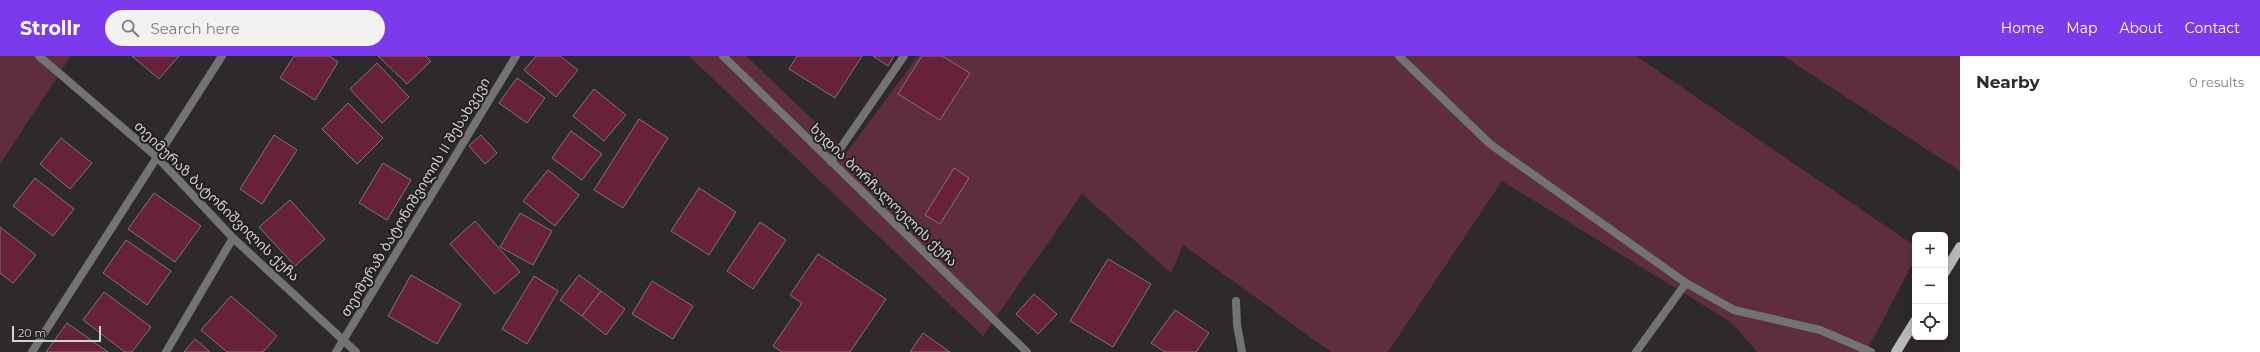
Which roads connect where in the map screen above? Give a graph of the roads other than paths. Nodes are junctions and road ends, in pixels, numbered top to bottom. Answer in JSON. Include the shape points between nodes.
{"nodes":[{"id":1,"x":39,"y":56,"type":"edge"},
{"id":2,"x":222,"y":56,"type":"edge"},
{"id":3,"x":516,"y":56,"type":"edge"},
{"id":4,"x":723,"y":56,"type":"edge"},
{"id":5,"x":904,"y":56,"type":"edge"},
{"id":6,"x":1399,"y":56,"type":"edge"},
{"id":7,"x":158,"y":158,"type":"junction"},
{"id":8,"x":831,"y":162,"type":"junction"},
{"id":9,"x":233,"y":238,"type":"junction"},
{"id":10,"x":1960,"y":247,"type":"edge"},
{"id":11,"x":1947,"y":268,"type":"edge"},
{"id":12,"x":1686,"y":283,"type":"junction"},
{"id":13,"x":1236,"y":301,"type":"dead end"},
{"id":14,"x":1912,"y":326,"type":"edge"},
{"id":15,"x":344,"y":340,"type":"junction"},
{"id":16,"x":32,"y":352,"type":"edge"},
{"id":17,"x":166,"y":352,"type":"edge"},
{"id":18,"x":336,"y":352,"type":"edge"},
{"id":19,"x":356,"y":352,"type":"edge"},
{"id":20,"x":1027,"y":352,"type":"edge"},
{"id":21,"x":1242,"y":352,"type":"edge"},
{"id":22,"x":1636,"y":352,"type":"edge"},
{"id":23,"x":1871,"y":352,"type":"edge"},
{"id":24,"x":1896,"y":352,"type":"edge"}],
"edges":[{"from":1,"to":7,"type":"street","name":"თეიმურაზ ბატონიშვილის ქუჩა"},
{"from":2,"to":7,"type":"street"},
{"from":3,"to":15,"type":"street","name":"თეიმურაზ ბატონიშვილის II შესახვევი"},
{"from":4,"to":8,"type":"street","name":"ხუდია ბორჩალოელის ქუჩა"},
{"from":5,"to":8,"type":"street"},
{"from":6,"to":12,"type":"street","via":[[1490,144]]},
{"from":7,"to":9,"type":"street","name":"თეიმურაზ ბატონიშვილის ქუჩა"},
{"from":7,"to":16,"type":"street"},
{"from":8,"to":20,"type":"street","name":"ხუდია ბორჩალოელის ქუჩა"},
{"from":9,"to":15,"type":"street","name":"თეიმურაზ ბატონიშვილის ქუჩა"},
{"from":9,"to":17,"type":"street"},
{"from":10,"to":11,"type":"main road"},
{"from":12,"to":22,"type":"street"},
{"from":12,"to":23,"type":"street","via":[[1734,310],[1820,330]]},
{"from":13,"to":21,"type":"street","via":[[1236,325]]},
{"from":14,"to":24,"type":"main road"},
{"from":15,"to":18,"type":"street","name":"თეიმურაზ ბატონიშვილის II შესახვევი"},
{"from":15,"to":19,"type":"street","name":"თეიმურაზ ბატონიშვილის ქუჩა"}]}
